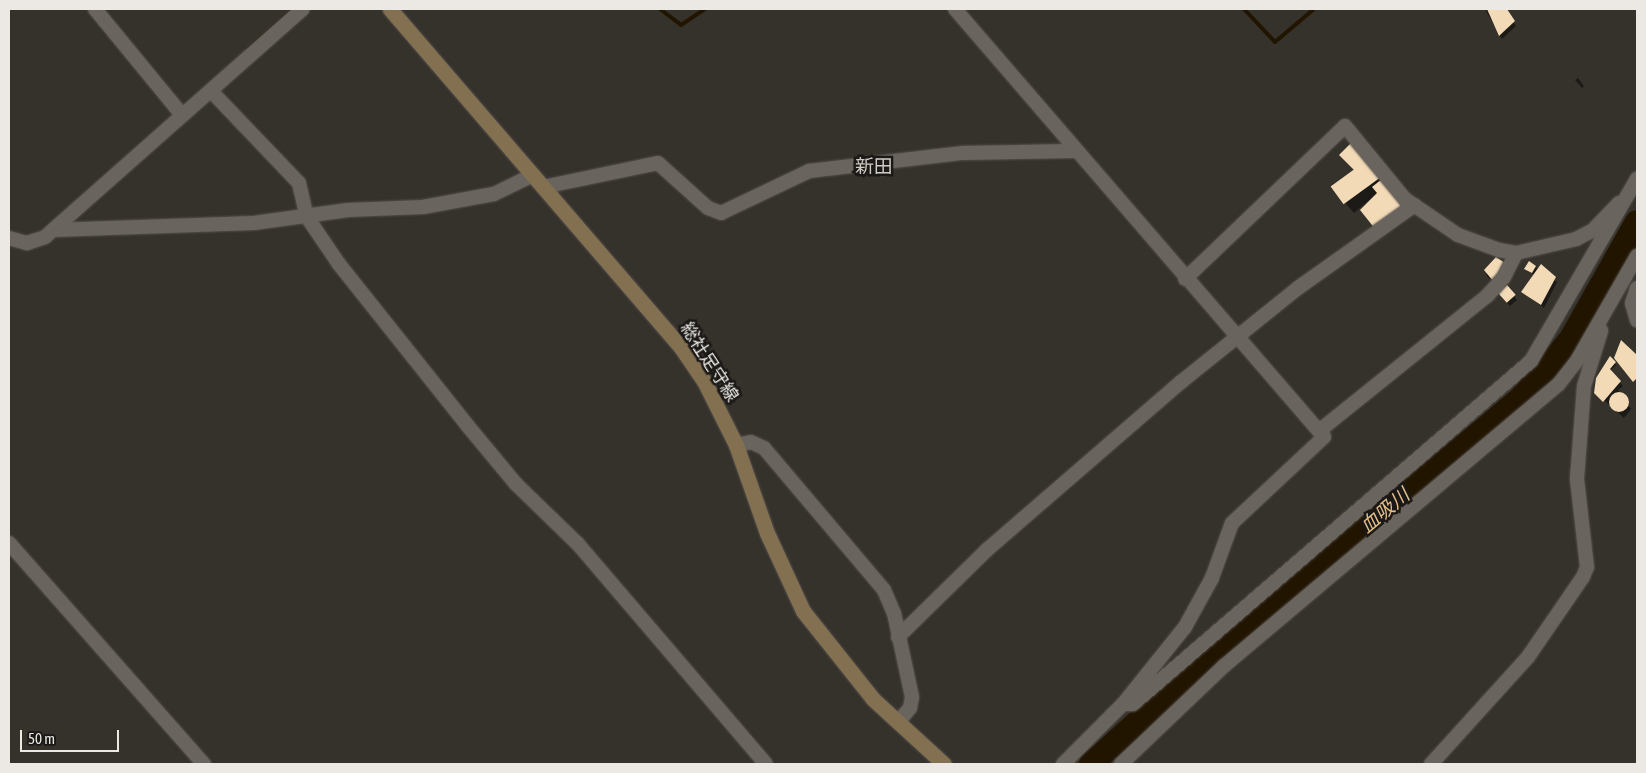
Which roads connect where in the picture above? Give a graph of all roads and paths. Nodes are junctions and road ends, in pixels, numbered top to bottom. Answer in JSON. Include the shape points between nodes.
{"nodes":[{"id":1,"x":95,"y":9,"type":"edge"},
{"id":2,"x":303,"y":9,"type":"edge"},
{"id":3,"x":390,"y":9,"type":"edge"},
{"id":4,"x":955,"y":9,"type":"edge"},
{"id":5,"x":212,"y":92,"type":"junction"},
{"id":6,"x":180,"y":112,"type":"junction"},
{"id":7,"x":1076,"y":151,"type":"junction"},
{"id":8,"x":533,"y":175,"type":"junction"},
{"id":9,"x":1636,"y":186,"type":"edge"},
{"id":10,"x":543,"y":187,"type":"junction"},
{"id":11,"x":1415,"y":206,"type":"junction"},
{"id":12,"x":307,"y":217,"type":"junction"},
{"id":13,"x":53,"y":230,"type":"junction"},
{"id":14,"x":9,"y":238,"type":"edge"},
{"id":15,"x":1516,"y":253,"type":"junction"},
{"id":16,"x":1637,"y":256,"type":"edge"},
{"id":17,"x":1186,"y":279,"type":"junction"},
{"id":18,"x":1637,"y":288,"type":"edge"},
{"id":19,"x":1607,"y":309,"type":"junction"},
{"id":20,"x":1637,"y":320,"type":"edge"},
{"id":21,"x":1241,"y":336,"type":"junction"},
{"id":22,"x":1319,"y":431,"type":"junction"},
{"id":23,"x":736,"y":445,"type":"junction"},
{"id":24,"x":9,"y":543,"type":"edge"},
{"id":25,"x":898,"y":637,"type":"junction"},
{"id":26,"x":1123,"y":704,"type":"junction"},
{"id":27,"x":899,"y":721,"type":"junction"},
{"id":28,"x":204,"y":764,"type":"edge"},
{"id":29,"x":766,"y":764,"type":"edge"},
{"id":30,"x":944,"y":764,"type":"edge"},
{"id":31,"x":1063,"y":764,"type":"edge"},
{"id":32,"x":1121,"y":764,"type":"edge"},
{"id":33,"x":1431,"y":764,"type":"edge"}],
"edges":[{"from":1,"to":6,"type":"street"},
{"from":2,"to":5,"type":"street","via":[[265,38]]},
{"from":3,"to":8,"type":"main road","name":"総社足守線"},
{"from":4,"to":7,"type":"street"},
{"from":5,"to":6,"type":"street"},
{"from":5,"to":12,"type":"street","via":[[298,183]]},
{"from":6,"to":13,"type":"street"},
{"from":7,"to":10,"type":"street","via":[[963,153],[809,171],[720,213],[708,208],[658,163]]},
{"from":7,"to":17,"type":"street"},
{"from":8,"to":10,"type":"main road","name":"総社足守線"},
{"from":8,"to":12,"type":"street","via":[[518,186],[464,200]]},
{"from":9,"to":15,"type":"street","via":[[1592,231]]},
{"from":9,"to":26,"type":"street","via":[[1531,361],[1137,700]]},
{"from":10,"to":23,"type":"main road","name":"総社足守線","via":[[680,346],[704,380]]},
{"from":11,"to":15,"type":"street","via":[[1458,235]]},
{"from":11,"to":17,"type":"street","via":[[1345,126]]},
{"from":11,"to":21,"type":"street","via":[[1298,288]]},
{"from":12,"to":13,"type":"street","via":[[254,223]]},
{"from":12,"to":29,"type":"street","via":[[516,484],[578,544]]},
{"from":13,"to":14,"type":"street","via":[[26,243]]},
{"from":15,"to":22,"type":"street","via":[[1504,277],[1487,296]]},
{"from":16,"to":19,"type":"street"},
{"from":17,"to":21,"type":"street","via":[[1233,333]]},
{"from":18,"to":20,"type":"street","via":[[1632,303]]},
{"from":19,"to":32,"type":"street","via":[[1558,385],[1224,666]]},
{"from":19,"to":33,"type":"street","via":[[1584,386],[1577,479],[1587,567],[1528,657]]},
{"from":21,"to":22,"type":"street"},
{"from":21,"to":25,"type":"street","via":[[1067,480]]},
{"from":22,"to":26,"type":"street","via":[[1324,437],[1232,523],[1212,578],[1185,627]]},
{"from":23,"to":25,"type":"street","via":[[751,442],[764,448],[849,547],[884,590]]},
{"from":23,"to":27,"type":"main road","name":"総社足守線","via":[[767,533],[803,611],[832,652]]},
{"from":24,"to":28,"type":"street"},
{"from":25,"to":27,"type":"street","via":[[912,697],[910,708]]},
{"from":26,"to":31,"type":"street"},
{"from":27,"to":30,"type":"main road","name":"総社足守線"}]}
